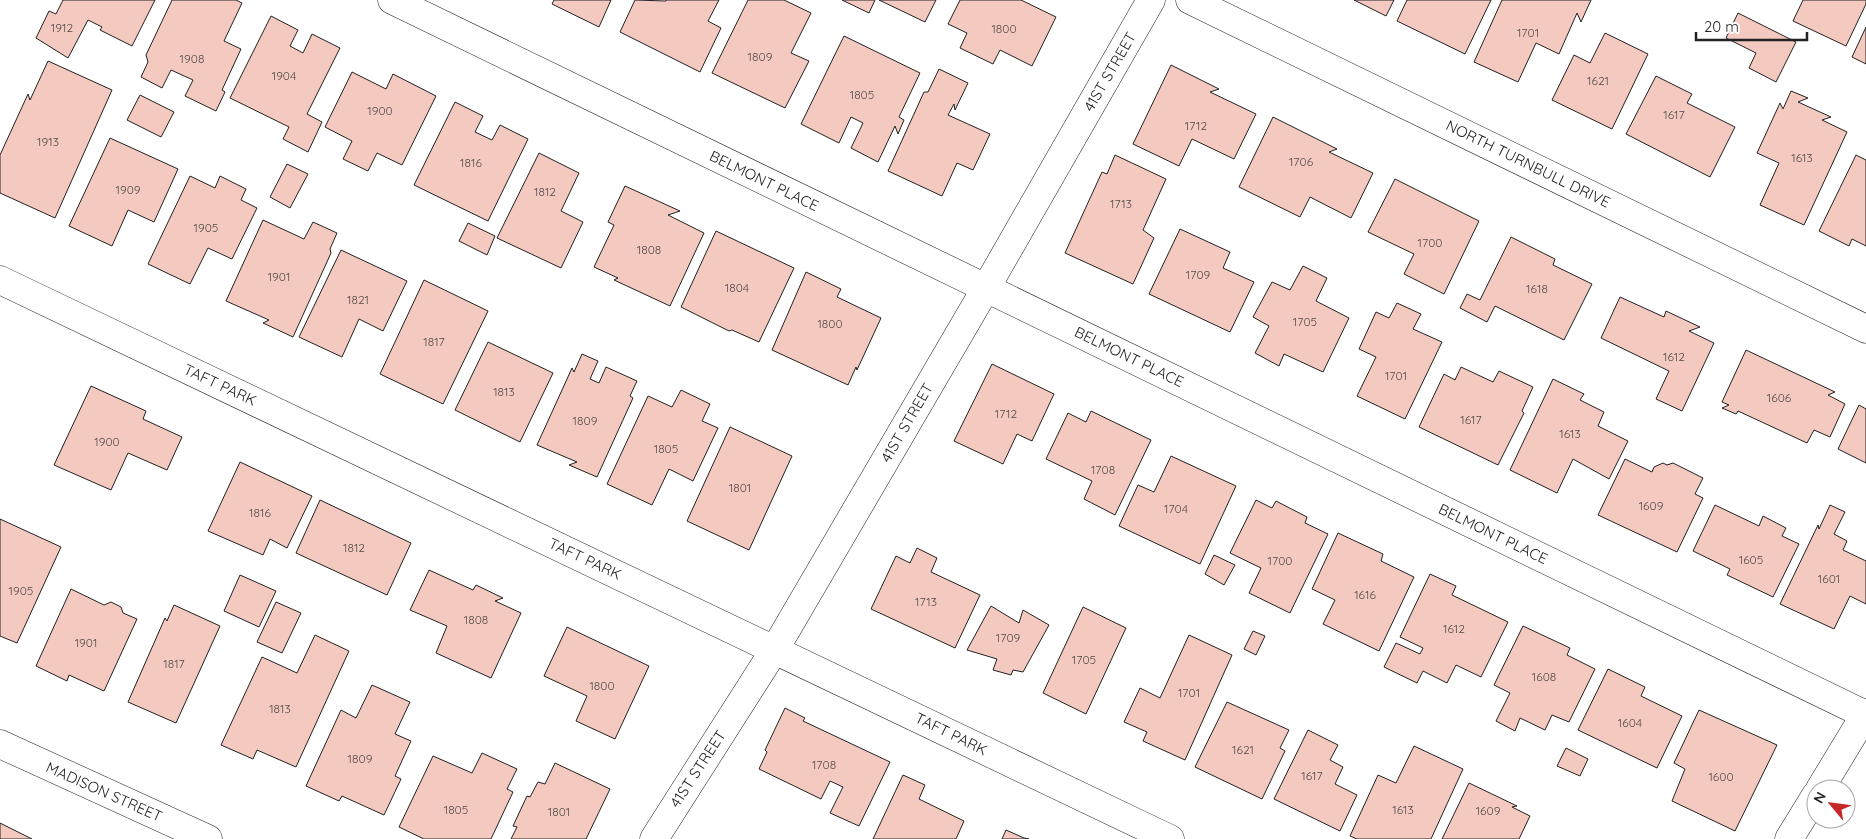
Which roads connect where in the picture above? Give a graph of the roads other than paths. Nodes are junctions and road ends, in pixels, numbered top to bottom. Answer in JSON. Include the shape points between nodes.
{"nodes":[{"id":1,"x":392,"y":0,"type":"edge"},
{"id":2,"x":1151,"y":0,"type":"edge"},
{"id":3,"x":1190,"y":0,"type":"edge"},
{"id":4,"x":0,"y":280,"type":"edge"},
{"id":5,"x":986,"y":288,"type":"junction"},
{"id":6,"x":1866,"y":329,"type":"edge"},
{"id":7,"x":775,"y":650,"type":"junction"},
{"id":8,"x":1866,"y":714,"type":"edge"},
{"id":9,"x":0,"y":744,"type":"edge"},
{"id":10,"x":1826,"y":779,"type":"edge"},
{"id":11,"x":1806,"y":811,"type":"edge"},
{"id":12,"x":208,"y":839,"type":"edge"},
{"id":13,"x":654,"y":839,"type":"edge"},
{"id":14,"x":1170,"y":839,"type":"edge"},
{"id":15,"x":1789,"y":839,"type":"edge"}],
"edges":[{"from":1,"to":5,"type":"street","name":"BELMONT PLACE"},
{"from":2,"to":5,"type":"street","name":"41ST STREET"},
{"from":3,"to":6,"type":"street","name":"NORTH TURNBULL DRIVE"},
{"from":4,"to":7,"type":"street","name":"TAFT PARK"},
{"from":5,"to":7,"type":"street","name":"41ST STREET"},
{"from":5,"to":8,"type":"street","name":"BELMONT PLACE"},
{"from":7,"to":13,"type":"street","name":"41ST STREET"},
{"from":7,"to":14,"type":"street","name":"TAFT PARK"},
{"from":8,"to":10,"type":"street"},
{"from":9,"to":12,"type":"street","name":"MADISON STREET"},
{"from":11,"to":15,"type":"street"}]}
